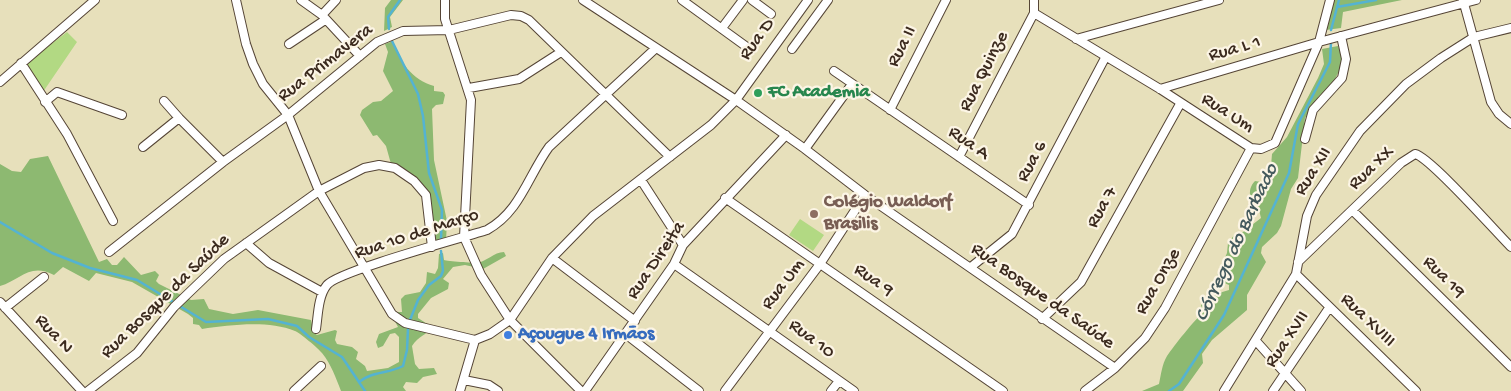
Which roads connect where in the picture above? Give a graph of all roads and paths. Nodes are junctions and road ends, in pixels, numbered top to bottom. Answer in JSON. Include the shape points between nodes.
{"nodes":[{"id":1,"x":95,"y":0,"type":"edge"},
{"id":2,"x":236,"y":0,"type":"edge"},
{"id":3,"x":301,"y":0,"type":"edge"},
{"id":4,"x":336,"y":0,"type":"edge"},
{"id":5,"x":445,"y":0,"type":"edge"},
{"id":6,"x":583,"y":0,"type":"edge"},
{"id":7,"x":743,"y":0,"type":"edge"},
{"id":8,"x":752,"y":0,"type":"edge"},
{"id":9,"x":808,"y":0,"type":"edge"},
{"id":10,"x":828,"y":0,"type":"edge"},
{"id":11,"x":946,"y":0,"type":"edge"},
{"id":12,"x":1034,"y":0,"type":"edge"},
{"id":13,"x":1219,"y":0,"type":"edge"},
{"id":14,"x":1330,"y":0,"type":"edge"},
{"id":15,"x":1476,"y":0,"type":"edge"},
{"id":16,"x":686,"y":1,"type":"edge"},
{"id":17,"x":1464,"y":1,"type":"edge"},
{"id":18,"x":1034,"y":13,"type":"junction"},
{"id":19,"x":771,"y":14,"type":"dead end"},
{"id":20,"x":324,"y":18,"type":"junction"},
{"id":21,"x":722,"y":28,"type":"junction"},
{"id":22,"x":1511,"y":28,"type":"edge"},
{"id":23,"x":450,"y":30,"type":"junction"},
{"id":24,"x":1341,"y":36,"type":"junction"},
{"id":25,"x":1474,"y":37,"type":"junction"},
{"id":26,"x":1076,"y":39,"type":"junction"},
{"id":27,"x":1318,"y":42,"type":"junction"},
{"id":28,"x":289,"y":44,"type":"dead end"},
{"id":29,"x":656,"y":48,"type":"junction"},
{"id":30,"x":792,"y":49,"type":"dead end"},
{"id":31,"x":751,"y":50,"type":"dead end"},
{"id":32,"x":561,"y":52,"type":"junction"},
{"id":33,"x":360,"y":56,"type":"junction"},
{"id":34,"x":1106,"y":58,"type":"junction"},
{"id":35,"x":21,"y":63,"type":"junction"},
{"id":36,"x":834,"y":71,"type":"dead end"},
{"id":37,"x":0,"y":82,"type":"edge"},
{"id":38,"x":852,"y":84,"type":"junction"},
{"id":39,"x":469,"y":88,"type":"junction"},
{"id":40,"x":1160,"y":89,"type":"junction"},
{"id":41,"x":604,"y":94,"type":"junction"},
{"id":42,"x":736,"y":100,"type":"junction"},
{"id":43,"x":164,"y":101,"type":"dead end"},
{"id":44,"x":45,"y":102,"type":"junction"},
{"id":45,"x":1180,"y":104,"type":"junction"},
{"id":46,"x":890,"y":110,"type":"junction"},
{"id":47,"x":122,"y":115,"type":"dead end"},
{"id":48,"x":288,"y":115,"type":"junction"},
{"id":49,"x":180,"y":118,"type":"junction"},
{"id":50,"x":1511,"y":124,"type":"edge"},
{"id":51,"x":786,"y":135,"type":"junction"},
{"id":52,"x":1305,"y":138,"type":"dead end"},
{"id":53,"x":143,"y":147,"type":"dead end"},
{"id":54,"x":1251,"y":148,"type":"junction"},
{"id":55,"x":806,"y":149,"type":"junction"},
{"id":56,"x":670,"y":157,"type":"junction"},
{"id":57,"x":959,"y":157,"type":"junction"},
{"id":58,"x":223,"y":162,"type":"junction"},
{"id":59,"x":641,"y":180,"type":"junction"},
{"id":60,"x":319,"y":191,"type":"junction"},
{"id":61,"x":865,"y":195,"type":"junction"},
{"id":62,"x":725,"y":198,"type":"junction"},
{"id":63,"x":1029,"y":204,"type":"junction"},
{"id":64,"x":1353,"y":211,"type":"junction"},
{"id":65,"x":113,"y":221,"type":"dead end"},
{"id":66,"x":464,"y":238,"type":"junction"},
{"id":67,"x":246,"y":242,"type":"junction"},
{"id":68,"x":683,"y":245,"type":"junction"},
{"id":69,"x":432,"y":247,"type":"junction"},
{"id":70,"x":1511,"y":248,"type":"edge"},
{"id":71,"x":108,"y":252,"type":"dead end"},
{"id":72,"x":552,"y":258,"type":"junction"},
{"id":73,"x":1298,"y":262,"type":"junction"},
{"id":74,"x":674,"y":264,"type":"junction"},
{"id":75,"x":820,"y":264,"type":"junction"},
{"id":76,"x":971,"y":266,"type":"junction"},
{"id":77,"x":365,"y":268,"type":"junction"},
{"id":78,"x":1296,"y":274,"type":"junction"},
{"id":79,"x":44,"y":277,"type":"dead end"},
{"id":80,"x":322,"y":292,"type":"junction"},
{"id":81,"x":3,"y":305,"type":"edge"},
{"id":82,"x":1329,"y":308,"type":"junction"},
{"id":83,"x":1042,"y":319,"type":"junction"},
{"id":84,"x":510,"y":320,"type":"junction"},
{"id":85,"x":635,"y":322,"type":"junction"},
{"id":86,"x":316,"y":330,"type":"dead end"},
{"id":87,"x":770,"y":330,"type":"junction"},
{"id":88,"x":626,"y":335,"type":"junction"},
{"id":89,"x":475,"y":340,"type":"junction"},
{"id":90,"x":1256,"y":341,"type":"junction"},
{"id":91,"x":321,"y":366,"type":"dead end"},
{"id":92,"x":1511,"y":367,"type":"edge"},
{"id":93,"x":1115,"y":368,"type":"junction"},
{"id":94,"x":1285,"y":374,"type":"junction"},
{"id":95,"x":464,"y":380,"type":"junction"},
{"id":96,"x":839,"y":381,"type":"junction"},
{"id":97,"x":82,"y":391,"type":"edge"},
{"id":98,"x":88,"y":391,"type":"edge"},
{"id":99,"x":294,"y":391,"type":"edge"},
{"id":100,"x":460,"y":391,"type":"edge"},
{"id":101,"x":498,"y":391,"type":"edge"},
{"id":102,"x":580,"y":391,"type":"edge"},
{"id":103,"x":585,"y":391,"type":"edge"},
{"id":104,"x":699,"y":391,"type":"edge"},
{"id":105,"x":725,"y":391,"type":"edge"},
{"id":106,"x":831,"y":391,"type":"edge"},
{"id":107,"x":854,"y":391,"type":"edge"},
{"id":108,"x":1003,"y":391,"type":"edge"},
{"id":109,"x":1085,"y":391,"type":"edge"},
{"id":110,"x":1224,"y":391,"type":"edge"},
{"id":111,"x":1273,"y":391,"type":"edge"},
{"id":112,"x":1301,"y":391,"type":"edge"},
{"id":113,"x":1416,"y":391,"type":"edge"}],
"edges":[{"from":1,"to":35,"type":"street"},
{"from":2,"to":48,"type":"street","via":[[253,64],[263,84]]},
{"from":3,"to":20,"type":"street"},
{"from":4,"to":20,"type":"street"},
{"from":5,"to":23,"type":"street","via":[[445,19]]},
{"from":6,"to":29,"type":"street","name":"Rua Bosque da Saúde"},
{"from":7,"to":21,"type":"street"},
{"from":8,"to":19,"type":"street"},
{"from":9,"to":42,"type":"street","name":"Rua D"},
{"from":10,"to":30,"type":"street"},
{"from":11,"to":46,"type":"street","name":"Rua II"},
{"from":12,"to":18,"type":"street","name":"Rua Quinze"},
{"from":13,"to":26,"type":"street"},
{"from":14,"to":27,"type":"street","name":"Rua Um"},
{"from":15,"to":17,"type":"street","name":"Rua L 1"},
{"from":16,"to":21,"type":"street"},
{"from":17,"to":24,"type":"street","name":"Rua L 1"},
{"from":17,"to":25,"type":"street"},
{"from":18,"to":26,"type":"street","name":"Rua Um"},
{"from":18,"to":57,"type":"street","name":"Rua Quinze"},
{"from":20,"to":28,"type":"street"},
{"from":20,"to":33,"type":"street"},
{"from":21,"to":31,"type":"street"},
{"from":22,"to":25,"type":"street"},
{"from":23,"to":32,"type":"street","name":"Rua Primavera","via":[[511,15],[521,16]]},
{"from":23,"to":33,"type":"street","name":"Rua Primavera","via":[[403,31],[377,42]]},
{"from":23,"to":39,"type":"street"},
{"from":24,"to":27,"type":"street","name":"Rua L 1"},
{"from":24,"to":52,"type":"street","via":[[1346,59],[1342,78],[1313,110]]},
{"from":25,"to":50,"type":"street","via":[[1491,102]]},
{"from":25,"to":73,"type":"street","name":"Rua XII","via":[[1406,84],[1360,131],[1316,195],[1307,216]]},
{"from":26,"to":34,"type":"street","name":"Rua Um"},
{"from":27,"to":40,"type":"street","name":"Rua L 1"},
{"from":27,"to":54,"type":"street","name":"Rua Um","via":[[1275,143],[1261,149]]},
{"from":29,"to":41,"type":"street","name":"Rua 10 de Março"},
{"from":29,"to":42,"type":"street","name":"Rua Bosque da Saúde"},
{"from":32,"to":39,"type":"street","via":[[519,79]]},
{"from":32,"to":41,"type":"street","name":"Rua Primavera"},
{"from":33,"to":48,"type":"street","name":"Rua Primavera"},
{"from":34,"to":40,"type":"street","name":"Rua Um"},
{"from":34,"to":63,"type":"street","name":"Rua 6"},
{"from":35,"to":37,"type":"street"},
{"from":35,"to":44,"type":"street"},
{"from":36,"to":38,"type":"street","name":"Rua A"},
{"from":38,"to":46,"type":"street","name":"Rua A"},
{"from":38,"to":55,"type":"street"},
{"from":39,"to":66,"type":"street","via":[[471,113]]},
{"from":40,"to":45,"type":"street","name":"Rua Um"},
{"from":41,"to":56,"type":"street","name":"Rua Primavera"},
{"from":41,"to":66,"type":"street","name":"Rua 10 de Março","via":[[549,146],[521,198],[502,222]]},
{"from":42,"to":51,"type":"street","name":"Rua Bosque da Saúde"},
{"from":42,"to":56,"type":"street","name":"Rua D","via":[[711,125]]},
{"from":43,"to":49,"type":"street"},
{"from":44,"to":47,"type":"street","via":[[57,92]]},
{"from":44,"to":65,"type":"street","via":[[67,134]]},
{"from":45,"to":54,"type":"street","name":"Rua Um"},
{"from":45,"to":83,"type":"street","name":"Rua 7","via":[[1080,282]]},
{"from":46,"to":57,"type":"street","name":"Rua A"},
{"from":48,"to":58,"type":"street","name":"Rua Primavera"},
{"from":48,"to":60,"type":"street"},
{"from":49,"to":53,"type":"street"},
{"from":49,"to":58,"type":"street"},
{"from":51,"to":55,"type":"street","name":"Rua Bosque da Saúde"},
{"from":51,"to":62,"type":"street","name":"Rua Direita"},
{"from":54,"to":93,"type":"street","name":"Rua Onze","via":[[1165,308],[1145,338]]},
{"from":55,"to":61,"type":"street","name":"Rua Bosque da Saúde"},
{"from":56,"to":59,"type":"street","name":"Rua D"},
{"from":57,"to":63,"type":"street","name":"Rua A"},
{"from":58,"to":71,"type":"street","name":"Rua Primavera"},
{"from":59,"to":68,"type":"street"},
{"from":59,"to":72,"type":"street","name":"Rua D","via":[[593,216]]},
{"from":60,"to":67,"type":"street","name":"Rua Bosque da Saúde"},
{"from":60,"to":69,"type":"street","name":"Rua Bosque da Saúde","via":[[364,168],[379,165],[395,168],[414,180],[426,195]]},
{"from":60,"to":77,"type":"street"},
{"from":61,"to":75,"type":"street","name":"Rua Um"},
{"from":61,"to":76,"type":"street","name":"Rua Bosque da Saúde"},
{"from":62,"to":68,"type":"street","name":"Rua Direita"},
{"from":62,"to":75,"type":"street","name":"Rua 9"},
{"from":63,"to":76,"type":"street","name":"Rua 6","via":[[1012,234]]},
{"from":64,"to":70,"type":"street","name":"Rua XX","via":[[1410,155],[1419,155]]},
{"from":64,"to":73,"type":"street","name":"Rua XX"},
{"from":64,"to":92,"type":"street","name":"Rua 19"},
{"from":66,"to":69,"type":"street","name":"Rua 10 de Março"},
{"from":66,"to":84,"type":"street","via":[[481,275]]},
{"from":67,"to":80,"type":"street","via":[[269,263]]},
{"from":67,"to":98,"type":"street","name":"Rua Bosque da Saúde","via":[[174,307],[137,353]]},
{"from":68,"to":74,"type":"street","name":"Rua Direita"},
{"from":69,"to":77,"type":"street","name":"Rua 10 de Março"},
{"from":72,"to":84,"type":"street","name":"Rua D"},
{"from":72,"to":85,"type":"street"},
{"from":73,"to":78,"type":"street","name":"Rua XII"},
{"from":74,"to":85,"type":"street","name":"Rua Direita"},
{"from":74,"to":87,"type":"street","name":"Rua 10"},
{"from":75,"to":87,"type":"street","name":"Rua Um"},
{"from":75,"to":108,"type":"street","name":"Rua 9"},
{"from":76,"to":83,"type":"street","name":"Rua Bosque da Saúde"},
{"from":77,"to":80,"type":"street","name":"Rua 10 de Março","via":[[328,283]]},
{"from":77,"to":89,"type":"street","via":[[399,321]]},
{"from":78,"to":82,"type":"street","name":"Rua XVIII"},
{"from":78,"to":90,"type":"street","name":"Rua XII"},
{"from":79,"to":81,"type":"street"},
{"from":80,"to":86,"type":"street"},
{"from":81,"to":97,"type":"street","name":"Rua N"},
{"from":82,"to":94,"type":"street","name":"Rua XVII"},
{"from":82,"to":113,"type":"street","name":"Rua XVIII"},
{"from":83,"to":93,"type":"street","name":"Rua Bosque da Saúde"},
{"from":84,"to":89,"type":"street"},
{"from":84,"to":102,"type":"street"},
{"from":85,"to":88,"type":"street","name":"Rua Direita"},
{"from":87,"to":96,"type":"street","name":"Rua 10"},
{"from":87,"to":105,"type":"street","name":"Rua Um"},
{"from":88,"to":103,"type":"street","name":"Rua Direita"},
{"from":88,"to":104,"type":"street"},
{"from":89,"to":95,"type":"street"},
{"from":90,"to":94,"type":"street"},
{"from":90,"to":110,"type":"street","name":"Rua XII"},
{"from":91,"to":99,"type":"street"},
{"from":93,"to":109,"type":"street","name":"Rua Onze"},
{"from":94,"to":111,"type":"street","name":"Rua XVII"},
{"from":94,"to":112,"type":"street"},
{"from":95,"to":100,"type":"street"},
{"from":95,"to":101,"type":"street","via":[[489,385]]},
{"from":96,"to":106,"type":"street"},
{"from":96,"to":107,"type":"street","name":"Rua 10"}]}
